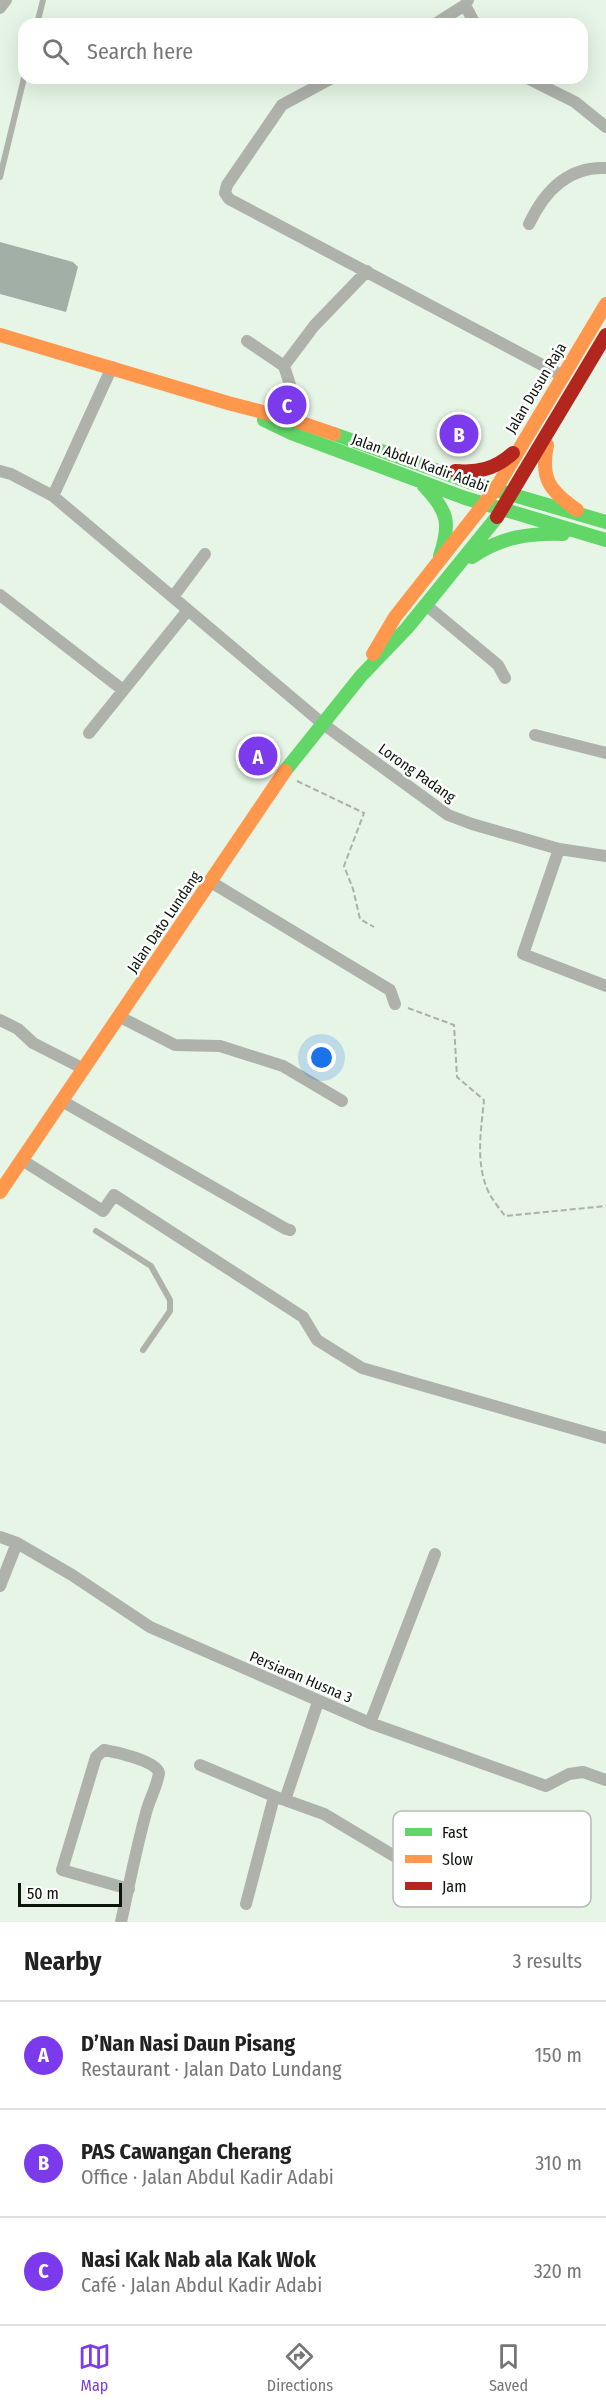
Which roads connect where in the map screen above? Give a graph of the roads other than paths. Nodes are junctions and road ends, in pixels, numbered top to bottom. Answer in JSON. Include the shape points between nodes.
{"nodes":[{"id":1,"x":6,"y":0,"type":"edge"},
{"id":2,"x":43,"y":0,"type":"edge"},
{"id":3,"x":467,"y":2,"type":"edge"},
{"id":4,"x":0,"y":8,"type":"edge"},
{"id":5,"x":38,"y":18,"type":"edge"},
{"id":6,"x":444,"y":18,"type":"edge"},
{"id":7,"x":473,"y":18,"type":"edge"},
{"id":8,"x":23,"y":84,"type":"edge"},
{"id":9,"x":321,"y":84,"type":"edge"},
{"id":10,"x":539,"y":84,"type":"edge"},
{"id":11,"x":606,"y":127,"type":"edge"},
{"id":12,"x":606,"y":168,"type":"edge"},
{"id":13,"x":0,"y":177,"type":"edge"},
{"id":14,"x":529,"y":224,"type":"dead end"},
{"id":15,"x":367,"y":271,"type":"junction"},
{"id":16,"x":606,"y":304,"type":"edge"},
{"id":17,"x":0,"y":335,"type":"edge"},
{"id":18,"x":606,"y":335,"type":"edge"},
{"id":19,"x":247,"y":341,"type":"dead end"},
{"id":20,"x":284,"y":366,"type":"junction"},
{"id":21,"x":112,"y":367,"type":"junction"},
{"id":22,"x":563,"y":376,"type":"junction"},
{"id":23,"x":228,"y":403,"type":"junction"},
{"id":24,"x":283,"y":417,"type":"junction"},
{"id":25,"x":551,"y":430,"type":"junction"},
{"id":26,"x":523,"y":444,"type":"junction"},
{"id":27,"x":425,"y":466,"type":"junction"},
{"id":28,"x":0,"y":471,"type":"edge"},
{"id":29,"x":420,"y":482,"type":"junction"},
{"id":30,"x":495,"y":490,"type":"junction"},
{"id":31,"x":513,"y":495,"type":"junction"},
{"id":32,"x":53,"y":496,"type":"junction"},
{"id":33,"x":485,"y":504,"type":"junction"},
{"id":34,"x":503,"y":510,"type":"junction"},
{"id":35,"x":586,"y":516,"type":"junction"},
{"id":36,"x":606,"y":522,"type":"edge"},
{"id":37,"x":591,"y":536,"type":"junction"},
{"id":38,"x":606,"y":540,"type":"edge"},
{"id":39,"x":205,"y":554,"type":"dead end"},
{"id":40,"x":437,"y":565,"type":"junction"},
{"id":41,"x":455,"y":569,"type":"junction"},
{"id":42,"x":0,"y":596,"type":"edge"},
{"id":43,"x":173,"y":597,"type":"junction"},
{"id":44,"x":426,"y":605,"type":"junction"},
{"id":45,"x":188,"y":610,"type":"junction"},
{"id":46,"x":361,"y":676,"type":"junction"},
{"id":47,"x":506,"y":678,"type":"dead end"},
{"id":48,"x":123,"y":690,"type":"junction"},
{"id":49,"x":323,"y":724,"type":"junction"},
{"id":50,"x":89,"y":733,"type":"dead end"},
{"id":51,"x":535,"y":735,"type":"dead end"},
{"id":52,"x":606,"y":753,"type":"edge"},
{"id":53,"x":559,"y":849,"type":"junction"},
{"id":54,"x":606,"y":856,"type":"edge"},
{"id":55,"x":211,"y":882,"type":"junction"},
{"id":56,"x":606,"y":986,"type":"edge"},
{"id":57,"x":395,"y":1004,"type":"road end"},
{"id":58,"x":120,"y":1017,"type":"junction"},
{"id":59,"x":0,"y":1020,"type":"edge"},
{"id":60,"x":84,"y":1069,"type":"junction"},
{"id":61,"x":62,"y":1101,"type":"junction"},
{"id":62,"x":342,"y":1101,"type":"dead end"},
{"id":63,"x":22,"y":1160,"type":"junction"},
{"id":64,"x":0,"y":1192,"type":"edge"},
{"id":65,"x":291,"y":1230,"type":"dead end"},
{"id":66,"x":96,"y":1231,"type":"dead end"},
{"id":67,"x":143,"y":1350,"type":"dead end"},
{"id":68,"x":606,"y":1438,"type":"edge"},
{"id":69,"x":0,"y":1537,"type":"edge"},
{"id":70,"x":17,"y":1543,"type":"junction"},
{"id":71,"x":435,"y":1554,"type":"dead end"},
{"id":72,"x":0,"y":1586,"type":"edge"},
{"id":73,"x":318,"y":1702,"type":"junction"},
{"id":74,"x":370,"y":1723,"type":"junction"},
{"id":75,"x":200,"y":1765,"type":"dead end"},
{"id":76,"x":606,"y":1780,"type":"edge"},
{"id":77,"x":279,"y":1799,"type":"junction"},
{"id":78,"x":393,"y":1855,"type":"edge"},
{"id":79,"x":129,"y":1889,"type":"junction"},
{"id":80,"x":246,"y":1904,"type":"dead end"},
{"id":81,"x":121,"y":1922,"type":"edge"}],
"edges":[{"from":1,"to":4,"type":"street"},
{"from":2,"to":5,"type":"lane"},
{"from":3,"to":6,"type":"street"},
{"from":3,"to":7,"type":"street"},
{"from":8,"to":13,"type":"lane"},
{"from":9,"to":15,"type":"street","via":[[282,105],[225,193],[235,202]]},
{"from":10,"to":11,"type":"street","via":[[575,102]]},
{"from":12,"to":14,"type":"street","via":[[564,178],[548,191]]},
{"from":15,"to":20,"type":"street","via":[[314,326]]},
{"from":15,"to":22,"type":"street"},
{"from":16,"to":22,"type":"main road","name":"Jalan Dusun Raja"},
{"from":17,"to":21,"type":"main road","name":"Jalan Abdul Kadir Adabi"},
{"from":18,"to":25,"type":"main road"},
{"from":19,"to":20,"type":"street"},
{"from":20,"to":24,"type":"street","via":[[291,388]]},
{"from":21,"to":23,"type":"main road","name":"Jalan Abdul Kadir Adabi"},
{"from":21,"to":32,"type":"street"},
{"from":22,"to":26,"type":"main road","name":"Jalan Dusun Raja"},
{"from":23,"to":24,"type":"main road","name":"Jalan Abdul Kadir Adabi"},
{"from":23,"to":29,"type":"main road","name":"Jalan Abdul Kadir Adabi","via":[[291,433]]},
{"from":24,"to":27,"type":"main road","name":"Jalan Abdul Kadir Adabi"},
{"from":25,"to":31,"type":"main road"},
{"from":25,"to":35,"type":"main road","via":[[543,471],[548,484]]},
{"from":26,"to":27,"type":"main road","via":[[483,472]]},
{"from":26,"to":30,"type":"main road","name":"Jalan Dusun Raja"},
{"from":27,"to":30,"type":"main road","name":"Jalan Abdul Kadir Adabi"},
{"from":28,"to":32,"type":"street","name":"Lorong Padang"},
{"from":29,"to":33,"type":"main road","name":"Jalan Abdul Kadir Adabi"},
{"from":29,"to":40,"type":"main road","via":[[438,500],[448,523]]},
{"from":30,"to":31,"type":"main road","name":"Jalan Abdul Kadir Adabi"},
{"from":30,"to":33,"type":"main road","name":"Jalan Dato Lundang"},
{"from":31,"to":34,"type":"main road","name":"Jalan Dato Lundang"},
{"from":31,"to":35,"type":"main road","name":"Jalan Abdul Kadir Adabi"},
{"from":32,"to":43,"type":"street","name":"Lorong Padang"},
{"from":33,"to":34,"type":"main road","name":"Jalan Abdul Kadir Adabi"},
{"from":33,"to":40,"type":"main road","name":"Jalan Dato Lundang"},
{"from":34,"to":37,"type":"main road","name":"Jalan Abdul Kadir Adabi"},
{"from":34,"to":41,"type":"main road","name":"Jalan Dato Lundang"},
{"from":35,"to":36,"type":"main road","name":"Jalan Abdul Kadir Adabi"},
{"from":37,"to":38,"type":"main road","name":"Jalan Abdul Kadir Adabi"},
{"from":37,"to":41,"type":"main road","via":[[540,532],[509,537]]},
{"from":39,"to":43,"type":"street"},
{"from":40,"to":46,"type":"main road","name":"Jalan Dato Lundang","via":[[395,617]]},
{"from":41,"to":44,"type":"main road","name":"Jalan Dato Lundang"},
{"from":42,"to":48,"type":"street"},
{"from":43,"to":45,"type":"street","name":"Lorong Padang"},
{"from":44,"to":46,"type":"main road","name":"Jalan Dato Lundang"},
{"from":44,"to":47,"type":"street","via":[[498,665]]},
{"from":45,"to":48,"type":"street"},
{"from":45,"to":49,"type":"street","name":"Lorong Padang"},
{"from":46,"to":49,"type":"main road","name":"Jalan Dato Lundang"},
{"from":48,"to":50,"type":"street"},
{"from":49,"to":53,"type":"street","name":"Lorong Padang","via":[[448,815]]},
{"from":49,"to":55,"type":"main road","name":"Jalan Dato Lundang"},
{"from":51,"to":52,"type":"street"},
{"from":53,"to":54,"type":"street","name":"Lorong Padang"},
{"from":53,"to":56,"type":"street","via":[[524,954]]},
{"from":55,"to":57,"type":"street","via":[[390,990]]},
{"from":55,"to":58,"type":"main road","name":"Jalan Dato Lundang"},
{"from":58,"to":60,"type":"main road","name":"Jalan Dato Lundang"},
{"from":58,"to":62,"type":"street","via":[[175,1045],[220,1046],[283,1066]]},
{"from":59,"to":60,"type":"street","via":[[33,1043]]},
{"from":60,"to":61,"type":"main road","name":"Jalan Dato Lundang"},
{"from":61,"to":63,"type":"main road","name":"Jalan Dato Lundang"},
{"from":61,"to":65,"type":"street"},
{"from":63,"to":64,"type":"main road","name":"Jalan Dato Lundang"},
{"from":63,"to":68,"type":"street","via":[[103,1211],[114,1195],[303,1317],[317,1340],[362,1368]]},
{"from":66,"to":67,"type":"lane","via":[[151,1266],[170,1300],[170,1311]]},
{"from":69,"to":70,"type":"street","name":"Persiaran Husna 3"},
{"from":70,"to":72,"type":"street"},
{"from":70,"to":73,"type":"street","name":"Persiaran Husna 3","via":[[150,1627]]},
{"from":71,"to":74,"type":"street"},
{"from":73,"to":74,"type":"street","name":"Persiaran Husna 3"},
{"from":73,"to":77,"type":"street"},
{"from":74,"to":76,"type":"street","name":"Persiaran Husna 3","via":[[546,1786],[568,1774],[583,1772]]},
{"from":75,"to":77,"type":"street"},
{"from":77,"to":78,"type":"street","via":[[324,1814]]},
{"from":77,"to":80,"type":"street"},
{"from":79,"to":79,"type":"street","via":[[159,1769],[104,1750],[96,1757],[62,1870]]},
{"from":79,"to":81,"type":"street"}]}
